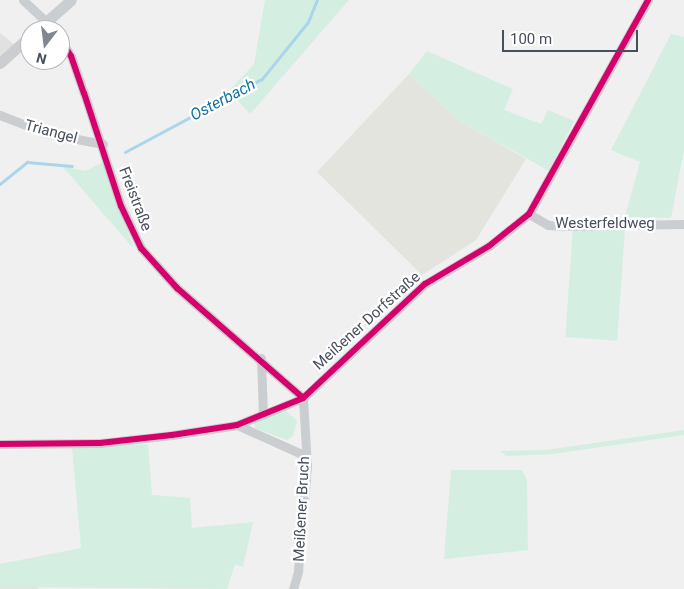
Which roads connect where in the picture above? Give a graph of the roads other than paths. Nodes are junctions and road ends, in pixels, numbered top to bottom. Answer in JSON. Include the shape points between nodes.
{"nodes":[{"id":1,"x":23,"y":0,"type":"edge"},
{"id":2,"x":71,"y":0,"type":"edge"},
{"id":3,"x":648,"y":0,"type":"edge"},
{"id":4,"x":45,"y":20,"type":"edge"},
{"id":5,"x":56,"y":20,"type":"edge"},
{"id":6,"x":20,"y":45,"type":"edge"},
{"id":7,"x":70,"y":54,"type":"edge"},
{"id":8,"x":0,"y":63,"type":"edge"},
{"id":9,"x":0,"y":115,"type":"edge"},
{"id":10,"x":103,"y":144,"type":"junction"},
{"id":11,"x":529,"y":214,"type":"junction"},
{"id":12,"x":684,"y":224,"type":"edge"},
{"id":13,"x":261,"y":358,"type":"junction"},
{"id":14,"x":303,"y":398,"type":"junction"},
{"id":15,"x":263,"y":414,"type":"junction"},
{"id":16,"x":237,"y":425,"type":"junction"},
{"id":17,"x":0,"y":444,"type":"edge"},
{"id":18,"x":306,"y":456,"type":"junction"},
{"id":19,"x":293,"y":589,"type":"edge"}],
"edges":[{"from":1,"to":4,"type":"street"},
{"from":2,"to":5,"type":"street"},
{"from":3,"to":11,"type":"street","name":"Meißener Dorfstraße","via":[[554,175]]},
{"from":6,"to":8,"type":"street"},
{"from":7,"to":10,"type":"street","name":"Freistraße"},
{"from":9,"to":10,"type":"street","name":"Triangel","via":[[46,133]]},
{"from":10,"to":13,"type":"street","name":"Freistraße","via":[[121,206],[142,248],[177,288]]},
{"from":11,"to":12,"type":"street","name":"Westerfeldweg","via":[[548,225],[562,226]]},
{"from":11,"to":14,"type":"street","name":"Meißener Dorfstraße","via":[[489,246],[425,284]]},
{"from":13,"to":14,"type":"street","name":"Freistraße"},
{"from":13,"to":15,"type":"street"},
{"from":14,"to":15,"type":"street","name":"Meißener Dorfstraße"},
{"from":14,"to":18,"type":"street","name":"Meißener Bruch"},
{"from":15,"to":16,"type":"street","name":"Meißener Dorfstraße"},
{"from":16,"to":17,"type":"street","name":"Meißener Dorfstraße","via":[[100,442]]},
{"from":16,"to":18,"type":"street"},
{"from":18,"to":19,"type":"street","name":"Meißener Bruch","via":[[298,571]]}]}
